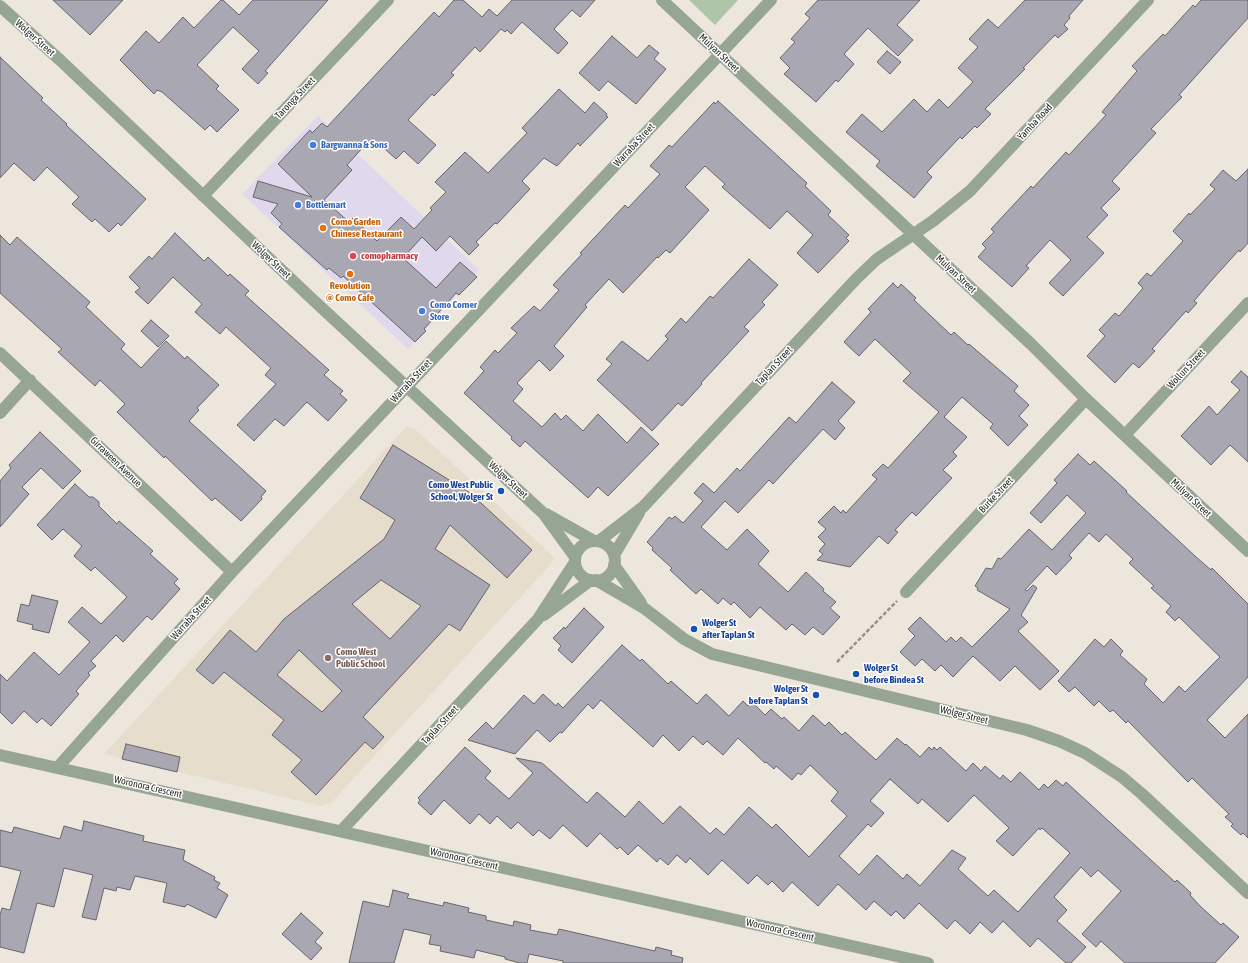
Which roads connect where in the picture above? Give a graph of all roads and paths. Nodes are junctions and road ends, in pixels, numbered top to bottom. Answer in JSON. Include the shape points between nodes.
{"nodes":[{"id":1,"x":5,"y":0,"type":"edge"},
{"id":2,"x":388,"y":0,"type":"edge"},
{"id":3,"x":662,"y":0,"type":"edge"},
{"id":4,"x":771,"y":0,"type":"edge"},
{"id":5,"x":1148,"y":0,"type":"edge"},
{"id":6,"x":0,"y":6,"type":"edge"},
{"id":7,"x":720,"y":54,"type":"junction"},
{"id":8,"x":203,"y":196,"type":"junction"},
{"id":9,"x":913,"y":234,"type":"junction"},
{"id":10,"x":1248,"y":303,"type":"edge"},
{"id":11,"x":0,"y":353,"type":"edge"},
{"id":12,"x":30,"y":380,"type":"junction"},
{"id":13,"x":407,"y":386,"type":"junction"},
{"id":14,"x":1086,"y":399,"type":"junction"},
{"id":15,"x":0,"y":413,"type":"edge"},
{"id":16,"x":1125,"y":435,"type":"junction"},
{"id":17,"x":643,"y":507,"type":"junction"},
{"id":18,"x":543,"y":513,"type":"junction"},
{"id":19,"x":597,"y":541,"type":"junction"},
{"id":20,"x":1248,"y":551,"type":"edge"},
{"id":21,"x":575,"y":560,"type":"junction"},
{"id":22,"x":614,"y":560,"type":"junction"},
{"id":23,"x":232,"y":572,"type":"junction"},
{"id":24,"x":594,"y":580,"type":"junction"},
{"id":25,"x":906,"y":592,"type":"joint"},
{"id":26,"x":644,"y":608,"type":"junction"},
{"id":27,"x":538,"y":619,"type":"junction"},
{"id":28,"x":838,"y":662,"type":"dead end"},
{"id":29,"x":0,"y":755,"type":"edge"},
{"id":30,"x":58,"y":767,"type":"junction"},
{"id":31,"x":341,"y":831,"type":"junction"},
{"id":32,"x":1248,"y":893,"type":"edge"},
{"id":33,"x":928,"y":963,"type":"edge"}],
"edges":[{"from":1,"to":6,"type":"street"},
{"from":2,"to":8,"type":"street","name":"Taronga Street"},
{"from":3,"to":7,"type":"street","name":"Mulyan Street"},
{"from":4,"to":7,"type":"street","name":"Warraba Street"},
{"from":5,"to":9,"type":"street","name":"Yamba Road","via":[[970,191],[946,212]]},
{"from":6,"to":8,"type":"street","name":"Wolger Street"},
{"from":7,"to":9,"type":"street","name":"Mulyan Street"},
{"from":7,"to":13,"type":"street","name":"Warraba Street"},
{"from":8,"to":13,"type":"street","name":"Wolger Street"},
{"from":9,"to":14,"type":"street","name":"Mulyan Street"},
{"from":9,"to":17,"type":"street","name":"Taplan Street","via":[[877,259],[857,278]]},
{"from":10,"to":16,"type":"street","name":"Wollun Street"},
{"from":11,"to":12,"type":"street","name":"Girraween Avenue"},
{"from":12,"to":15,"type":"street"},
{"from":12,"to":23,"type":"street","name":"Girraween Avenue"},
{"from":13,"to":18,"type":"street","name":"Wolger Street"},
{"from":13,"to":23,"type":"street","name":"Warraba Street"},
{"from":14,"to":16,"type":"street","name":"Mulyan Street"},
{"from":14,"to":25,"type":"street","name":"Burke Street"},
{"from":16,"to":20,"type":"street","name":"Mulyan Street"},
{"from":17,"to":19,"type":"street","name":"Taplan Street"},
{"from":17,"to":22,"type":"street","name":"Taplan Street"},
{"from":18,"to":19,"type":"street","name":"Wolger Street"},
{"from":18,"to":21,"type":"street","name":"Wolger Street"},
{"from":19,"to":21,"type":"street","via":[[584,544],[577,552]]},
{"from":19,"to":22,"type":"street","via":[[608,546]]},
{"from":21,"to":24,"type":"street","via":[[582,576]]},
{"from":21,"to":27,"type":"street","name":"Taplan Street"},
{"from":22,"to":24,"type":"street","via":[[605,577]]},
{"from":22,"to":26,"type":"street","name":"Wolger Street"},
{"from":23,"to":30,"type":"street","name":"Warraba Street"},
{"from":24,"to":26,"type":"street","name":"Wolger Street"},
{"from":24,"to":27,"type":"street","name":"Taplan Street"},
{"from":25,"to":28,"type":"path"},
{"from":26,"to":32,"type":"street","name":"Wolger Street","via":[[684,639],[712,654],[1027,730],[1066,744],[1105,766],[1137,790]]},
{"from":27,"to":31,"type":"street","name":"Taplan Street"},
{"from":29,"to":30,"type":"street","name":"Woronora Crescent"},
{"from":30,"to":31,"type":"street","name":"Woronora Crescent"},
{"from":31,"to":33,"type":"street","name":"Woronora Crescent"}]}
